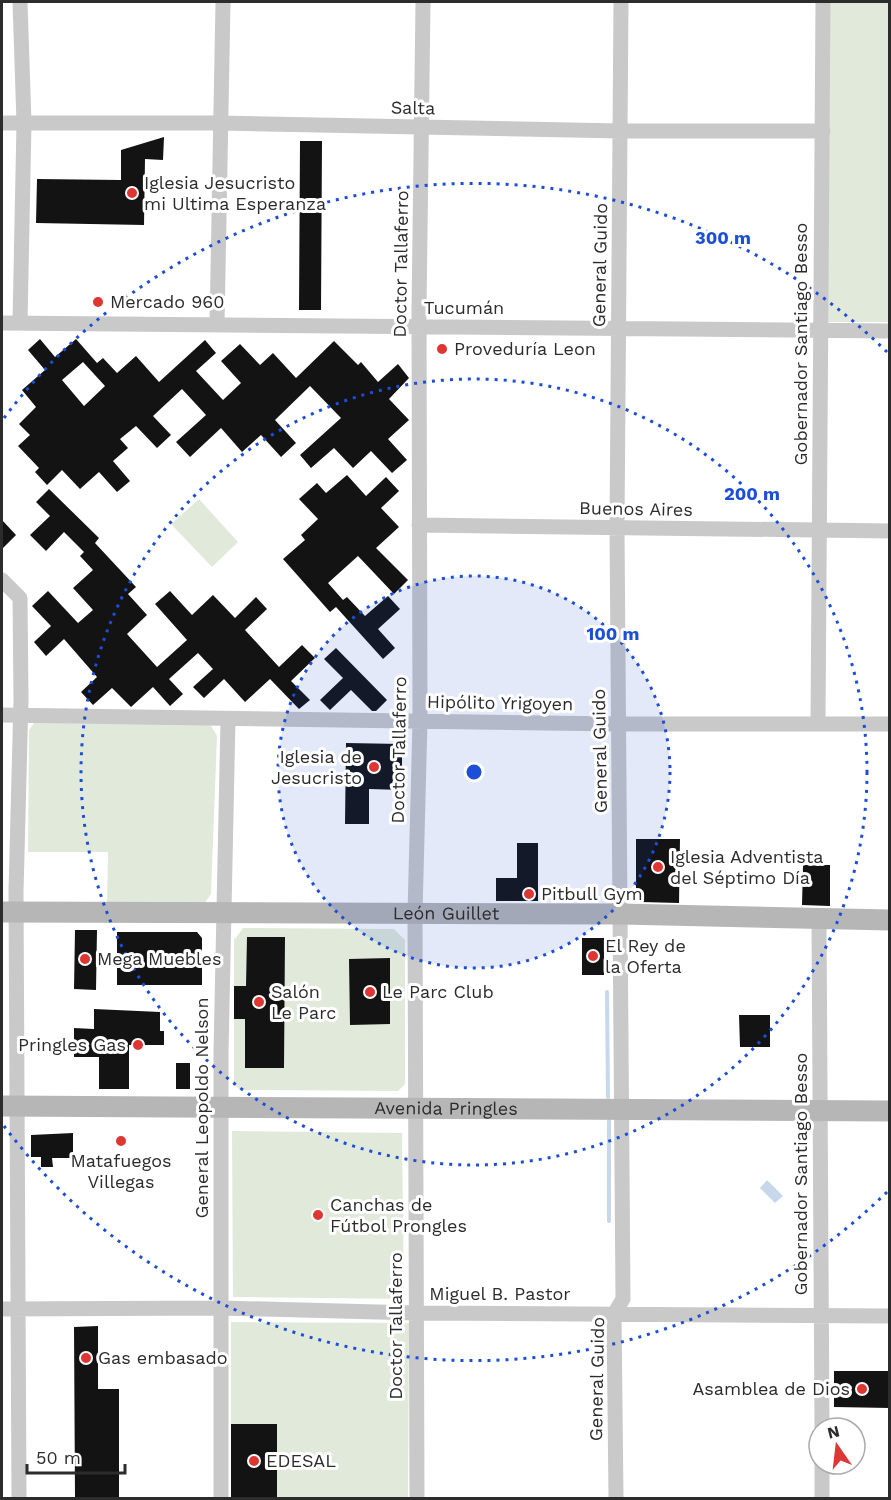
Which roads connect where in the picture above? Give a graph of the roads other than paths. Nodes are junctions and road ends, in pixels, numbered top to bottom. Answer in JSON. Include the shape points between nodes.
{"nodes":[{"id":1,"x":20,"y":2,"type":"edge"},
{"id":2,"x":223,"y":2,"type":"edge"},
{"id":3,"x":423,"y":2,"type":"edge"},
{"id":4,"x":621,"y":2,"type":"edge"},
{"id":5,"x":824,"y":2,"type":"edge"},
{"id":6,"x":2,"y":123,"type":"edge"},
{"id":7,"x":24,"y":123,"type":"junction"},
{"id":8,"x":222,"y":123,"type":"junction"},
{"id":9,"x":422,"y":128,"type":"junction"},
{"id":10,"x":621,"y":131,"type":"junction"},
{"id":11,"x":823,"y":131,"type":"junction"},
{"id":12,"x":2,"y":323,"type":"edge"},
{"id":13,"x":20,"y":323,"type":"junction"},
{"id":14,"x":217,"y":325,"type":"junction"},
{"id":15,"x":419,"y":328,"type":"junction"},
{"id":16,"x":618,"y":329,"type":"junction"},
{"id":17,"x":819,"y":330,"type":"junction"},
{"id":18,"x":890,"y":331,"type":"edge"},
{"id":19,"x":419,"y":525,"type":"junction"},
{"id":20,"x":617,"y":528,"type":"junction"},
{"id":21,"x":821,"y":530,"type":"junction"},
{"id":22,"x":890,"y":531,"type":"edge"},
{"id":23,"x":2,"y":580,"type":"edge"},
{"id":24,"x":2,"y":715,"type":"edge"},
{"id":25,"x":20,"y":716,"type":"junction"},
{"id":26,"x":228,"y":719,"type":"junction"},
{"id":27,"x":420,"y":722,"type":"junction"},
{"id":28,"x":818,"y":722,"type":"junction"},
{"id":29,"x":619,"y":724,"type":"junction"},
{"id":30,"x":890,"y":724,"type":"edge"},
{"id":31,"x":9,"y":912,"type":"edge"},
{"id":32,"x":223,"y":912,"type":"junction"},
{"id":33,"x":415,"y":913,"type":"junction"},
{"id":34,"x":621,"y":914,"type":"junction"},
{"id":35,"x":819,"y":920,"type":"junction"},
{"id":36,"x":890,"y":920,"type":"edge"},
{"id":37,"x":9,"y":1106,"type":"edge"},
{"id":38,"x":221,"y":1107,"type":"junction"},
{"id":39,"x":416,"y":1108,"type":"junction"},
{"id":40,"x":622,"y":1109,"type":"junction"},
{"id":41,"x":819,"y":1111,"type":"junction"},
{"id":42,"x":890,"y":1111,"type":"edge"},
{"id":43,"x":220,"y":1308,"type":"junction"},
{"id":44,"x":2,"y":1309,"type":"edge"},
{"id":45,"x":18,"y":1309,"type":"junction"},
{"id":46,"x":416,"y":1313,"type":"junction"},
{"id":47,"x":615,"y":1314,"type":"junction"},
{"id":48,"x":821,"y":1315,"type":"junction"},
{"id":49,"x":890,"y":1317,"type":"edge"},
{"id":50,"x":822,"y":1416,"type":"edge"},
{"id":51,"x":822,"y":1476,"type":"edge"},
{"id":52,"x":19,"y":1498,"type":"edge"},
{"id":53,"x":221,"y":1498,"type":"edge"},
{"id":54,"x":417,"y":1498,"type":"edge"},
{"id":55,"x":616,"y":1498,"type":"edge"},
{"id":56,"x":822,"y":1498,"type":"edge"}],
"edges":[{"from":1,"to":7,"type":"street"},
{"from":2,"to":8,"type":"street"},
{"from":3,"to":9,"type":"street","name":"Doctor Tallaferro"},
{"from":4,"to":10,"type":"street","name":"General Guido"},
{"from":5,"to":11,"type":"street","name":"Gobernador Santiago Besso"},
{"from":6,"to":7,"type":"street","name":"Salta"},
{"from":7,"to":8,"type":"street","name":"Salta"},
{"from":7,"to":13,"type":"street"},
{"from":8,"to":9,"type":"street","name":"Salta"},
{"from":8,"to":14,"type":"street"},
{"from":9,"to":10,"type":"street","name":"Salta"},
{"from":9,"to":15,"type":"street","name":"Doctor Tallaferro"},
{"from":10,"to":11,"type":"street","name":"Salta"},
{"from":10,"to":16,"type":"street","name":"General Guido"},
{"from":11,"to":17,"type":"street","name":"Gobernador Santiago Besso"},
{"from":12,"to":13,"type":"street","name":"Tucumán"},
{"from":13,"to":14,"type":"street","name":"Tucumán"},
{"from":14,"to":15,"type":"street","name":"Tucumán"},
{"from":15,"to":16,"type":"street","name":"Tucumán"},
{"from":15,"to":19,"type":"street","name":"Doctor Tallaferro"},
{"from":16,"to":17,"type":"street","name":"Tucumán"},
{"from":16,"to":20,"type":"street","name":"General Guido"},
{"from":17,"to":18,"type":"street","name":"Tucumán"},
{"from":17,"to":21,"type":"street","name":"Gobernador Santiago Besso"},
{"from":19,"to":20,"type":"street","name":"Buenos Aires"},
{"from":19,"to":27,"type":"street","name":"Doctor Tallaferro"},
{"from":20,"to":21,"type":"street","name":"Buenos Aires"},
{"from":20,"to":29,"type":"street","name":"General Guido"},
{"from":21,"to":22,"type":"street","name":"Buenos Aires"},
{"from":21,"to":28,"type":"street","name":"Gobernador Santiago Besso"},
{"from":23,"to":25,"type":"street","via":[[20,598]]},
{"from":24,"to":25,"type":"street","name":"Hipólito Yrigoyen"},
{"from":25,"to":26,"type":"street","name":"Hipólito Yrigoyen"},
{"from":25,"to":31,"type":"street"},
{"from":26,"to":27,"type":"street","name":"Hipólito Yrigoyen"},
{"from":26,"to":32,"type":"street","name":"General Leopoldo Nelson"},
{"from":27,"to":29,"type":"street","name":"Hipólito Yrigoyen"},
{"from":27,"to":33,"type":"street","name":"Doctor Tallaferro"},
{"from":28,"to":29,"type":"street","name":"Hipólito Yrigoyen"},
{"from":28,"to":30,"type":"street","name":"Hipólito Yrigoyen"},
{"from":29,"to":34,"type":"street","name":"General Guido"},
{"from":31,"to":32,"type":"street","name":"León Guillet"},
{"from":31,"to":37,"type":"street"},
{"from":32,"to":33,"type":"street","name":"León Guillet"},
{"from":32,"to":38,"type":"street","name":"General Leopoldo Nelson"},
{"from":33,"to":34,"type":"street","name":"León Guillet"},
{"from":33,"to":39,"type":"street","name":"Doctor Tallaferro"},
{"from":34,"to":35,"type":"street","name":"León Guillet"},
{"from":34,"to":40,"type":"street","name":"General Guido"},
{"from":35,"to":36,"type":"street","name":"León Guillet"},
{"from":35,"to":41,"type":"street","name":"Gobernador Santiago Besso"},
{"from":37,"to":38,"type":"street","name":"Avenida Pringles"},
{"from":37,"to":45,"type":"street"},
{"from":38,"to":39,"type":"street","name":"Avenida Pringles"},
{"from":38,"to":43,"type":"street","name":"General Leopoldo Nelson"},
{"from":39,"to":40,"type":"street","name":"Avenida Pringles"},
{"from":39,"to":46,"type":"street","name":"Doctor Tallaferro"},
{"from":40,"to":41,"type":"street","name":"Avenida Pringles"},
{"from":40,"to":47,"type":"street","name":"General Guido","via":[[623,1299]]},
{"from":41,"to":42,"type":"street","name":"Avenida Pringles"},
{"from":41,"to":48,"type":"street","name":"Gobernador Santiago Besso"},
{"from":43,"to":45,"type":"street","name":"Miguel B. Pastor"},
{"from":43,"to":46,"type":"street","name":"Miguel B. Pastor"},
{"from":43,"to":53,"type":"street","name":"General Leopoldo Nelson"},
{"from":44,"to":45,"type":"street","name":"Miguel B. Pastor"},
{"from":45,"to":52,"type":"street"},
{"from":46,"to":47,"type":"street","name":"Miguel B. Pastor"},
{"from":46,"to":54,"type":"street","name":"Doctor Tallaferro"},
{"from":47,"to":48,"type":"street","name":"Miguel B. Pastor"},
{"from":47,"to":55,"type":"street","name":"General Guido"},
{"from":48,"to":49,"type":"street","name":"Miguel B. Pastor"},
{"from":48,"to":50,"type":"street","name":"Gobernador Santiago Besso"},
{"from":51,"to":56,"type":"street"}]}
